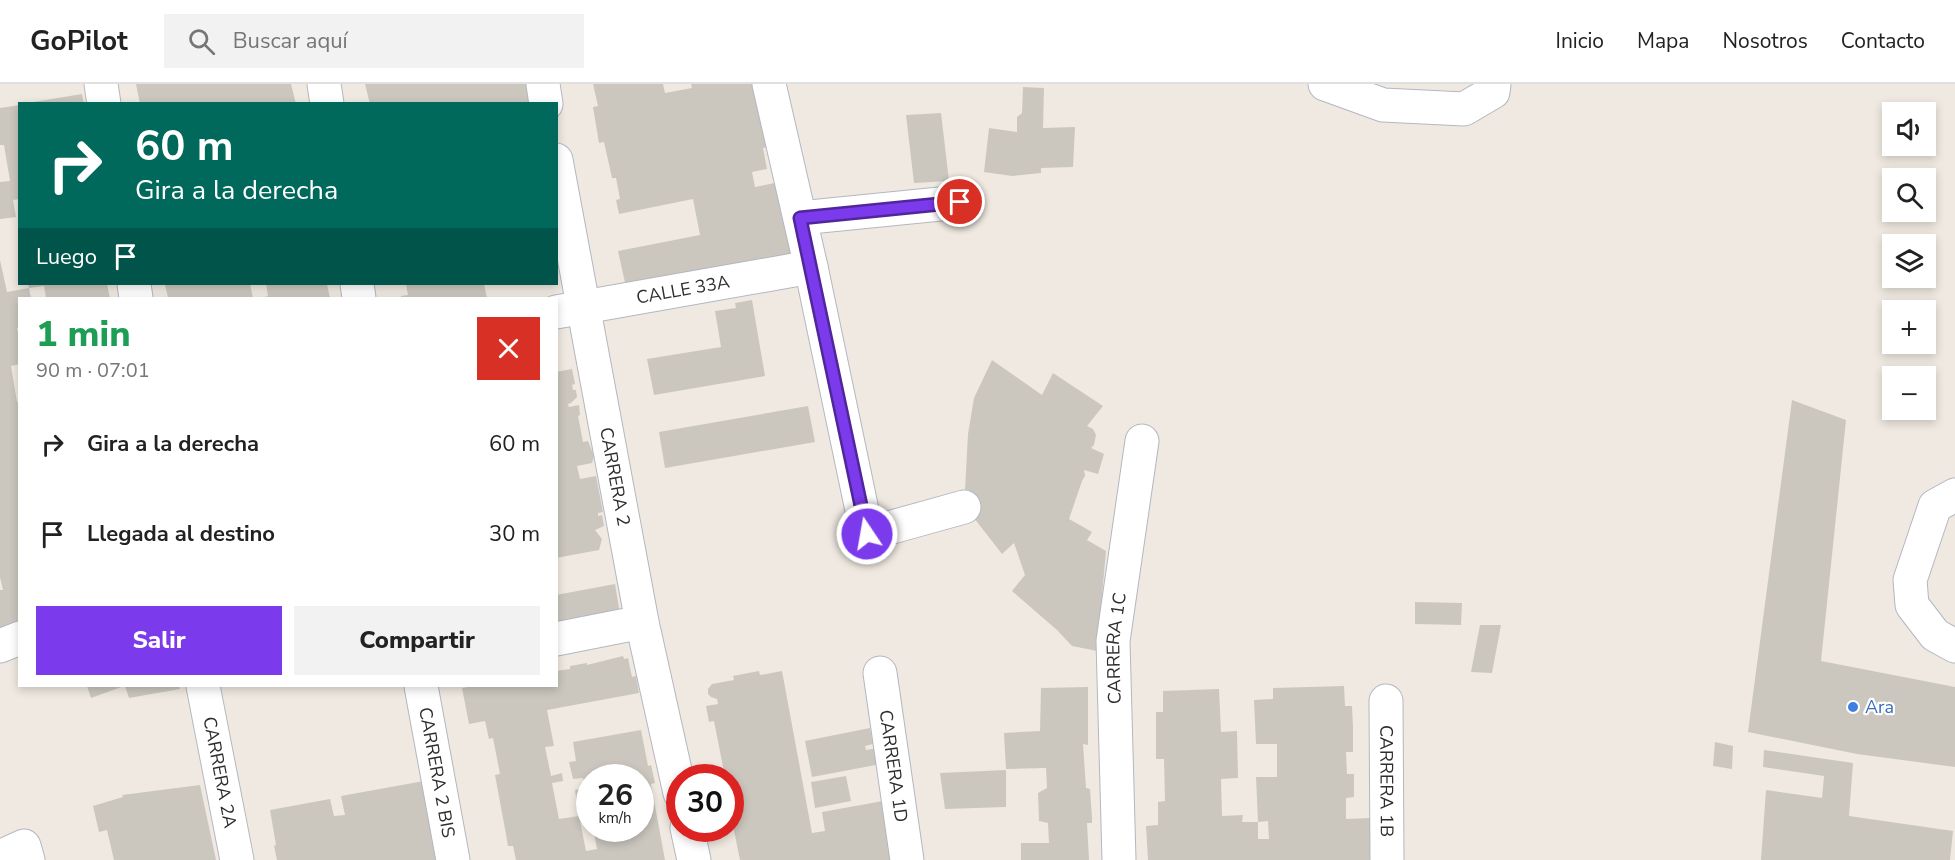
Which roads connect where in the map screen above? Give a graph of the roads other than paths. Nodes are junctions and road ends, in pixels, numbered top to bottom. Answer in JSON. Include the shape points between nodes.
{"nodes":[{"id":1,"x":101,"y":84,"type":"edge"},
{"id":2,"x":324,"y":84,"type":"edge"},
{"id":3,"x":543,"y":84,"type":"edge"},
{"id":4,"x":769,"y":84,"type":"edge"},
{"id":5,"x":1325,"y":84,"type":"edge"},
{"id":6,"x":1494,"y":84,"type":"edge"},
{"id":7,"x":104,"y":102,"type":"edge"},
{"id":8,"x":327,"y":102,"type":"edge"},
{"id":9,"x":546,"y":102,"type":"edge"},
{"id":10,"x":558,"y":183,"type":"edge"},
{"id":11,"x":960,"y":202,"type":"dead end"},
{"id":12,"x":800,"y":218,"type":"junction"},
{"id":13,"x":811,"y":267,"type":"junction"},
{"id":14,"x":569,"y":309,"type":"edge"},
{"id":15,"x":1142,"y":441,"type":"dead end"},
{"id":16,"x":1955,"y":495,"type":"edge"},
{"id":17,"x":964,"y":507,"type":"dead end"},
{"id":18,"x":642,"y":622,"type":"junction"},
{"id":19,"x":18,"y":639,"type":"edge"},
{"id":20,"x":558,"y":639,"type":"edge"},
{"id":21,"x":0,"y":646,"type":"edge"},
{"id":22,"x":1955,"y":646,"type":"edge"},
{"id":23,"x":880,"y":674,"type":"dead end"},
{"id":24,"x":203,"y":687,"type":"edge"},
{"id":25,"x":421,"y":687,"type":"edge"},
{"id":26,"x":1386,"y":701,"type":"dead end"},
{"id":27,"x":674,"y":764,"type":"edge"},
{"id":28,"x":690,"y":842,"type":"edge"},
{"id":29,"x":237,"y":860,"type":"edge"},
{"id":30,"x":453,"y":860,"type":"edge"},
{"id":31,"x":694,"y":860,"type":"edge"},
{"id":32,"x":907,"y":860,"type":"edge"},
{"id":33,"x":1119,"y":860,"type":"edge"},
{"id":34,"x":1387,"y":860,"type":"edge"}],
"edges":[{"from":1,"to":7,"type":"street"},
{"from":2,"to":8,"type":"street"},
{"from":3,"to":9,"type":"street"},
{"from":4,"to":12,"type":"street"},
{"from":5,"to":6,"type":"street","via":[[1383,105],[1464,110],[1492,92]]},
{"from":10,"to":14,"type":"street","name":"CARRERA 2"},
{"from":11,"to":12,"type":"street"},
{"from":12,"to":13,"type":"street"},
{"from":13,"to":14,"type":"street","name":"CALLE 33A"},
{"from":13,"to":17,"type":"street","via":[[867,534]]},
{"from":14,"to":18,"type":"street","name":"CARRERA 2"},
{"from":15,"to":33,"type":"street","name":"CARRERA 1C","via":[[1113,641]]},
{"from":16,"to":22,"type":"street","via":[[1935,506],[1910,580],[1912,605],[1935,635]]},
{"from":18,"to":20,"type":"street"},
{"from":18,"to":27,"type":"street","name":"CARRERA 2"},
{"from":19,"to":21,"type":"street"},
{"from":23,"to":32,"type":"street","name":"CARRERA 1D"},
{"from":24,"to":29,"type":"street","name":"CARRERA 2A"},
{"from":25,"to":30,"type":"street","name":"CARRERA 2 BIS"},
{"from":26,"to":34,"type":"street","name":"CARRERA 1B"},
{"from":28,"to":31,"type":"street"}]}
